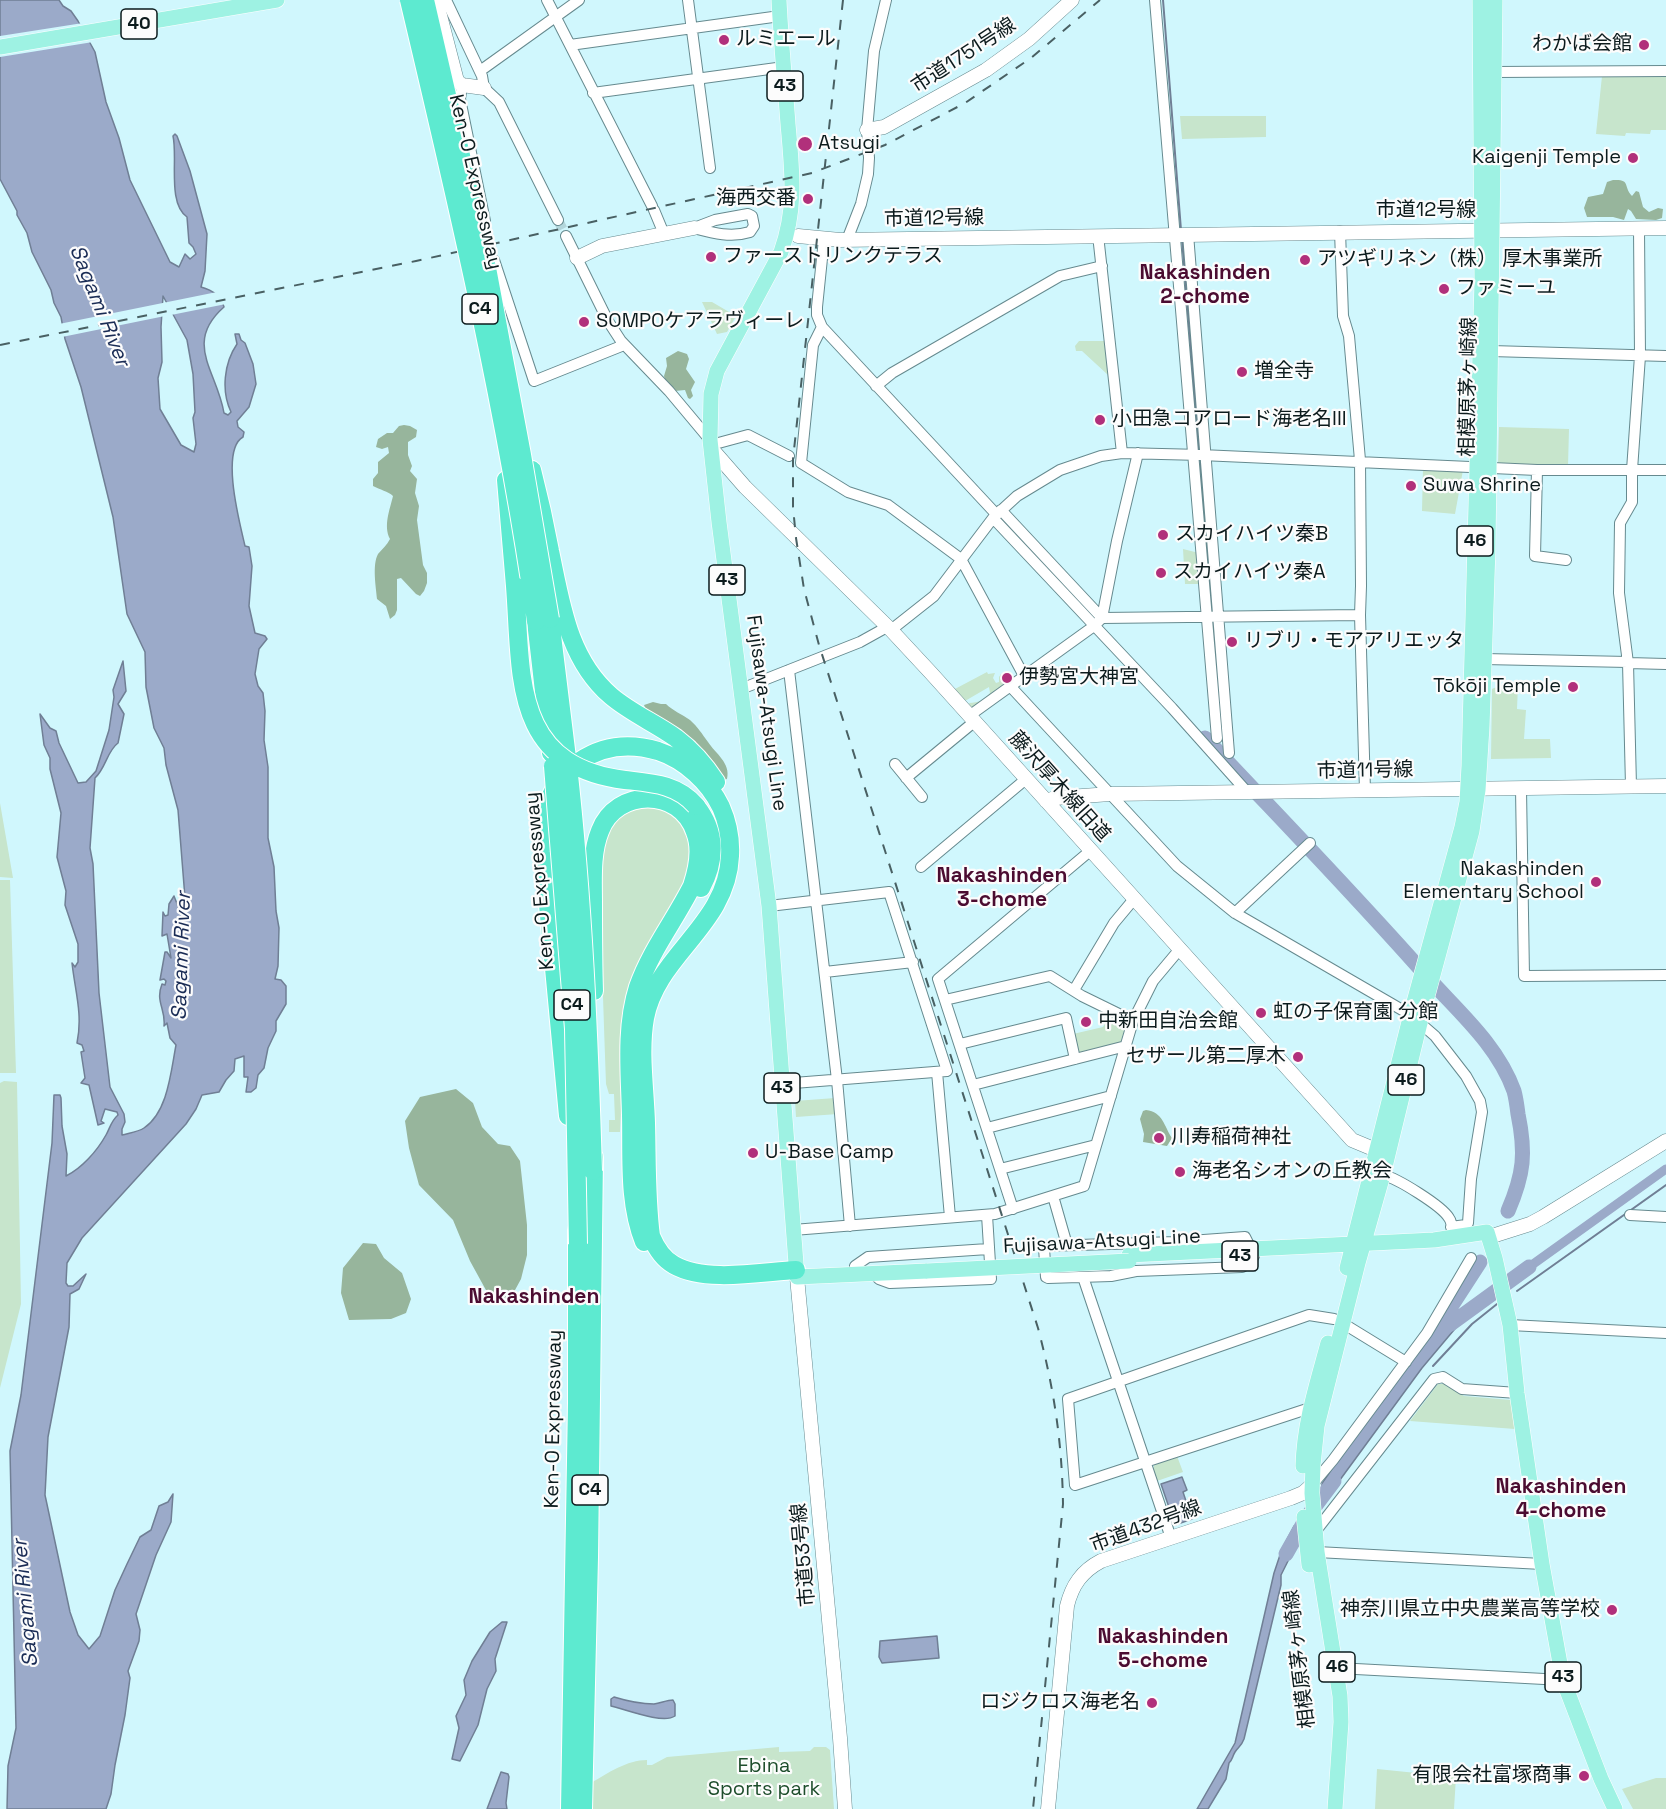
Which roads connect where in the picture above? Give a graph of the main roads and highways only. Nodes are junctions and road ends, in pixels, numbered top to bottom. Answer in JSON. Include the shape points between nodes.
{"nodes":[{"id":1,"x":277,"y":0,"type":"edge"},
{"id":2,"x":409,"y":0,"type":"edge"},
{"id":3,"x":425,"y":0,"type":"edge"},
{"id":4,"x":778,"y":0,"type":"edge"},
{"id":5,"x":1480,"y":0,"type":"edge"},
{"id":6,"x":1495,"y":0,"type":"edge"},
{"id":7,"x":0,"y":47,"type":"edge"},
{"id":8,"x":1487,"y":230,"type":"junction"},
{"id":9,"x":473,"y":272,"type":"junction"},
{"id":10,"x":503,"y":349,"type":"junction"},
{"id":11,"x":1483,"y":468,"type":"junction"},
{"id":12,"x":543,"y":620,"type":"junction"},
{"id":13,"x":1473,"y":790,"type":"junction"},
{"id":14,"x":730,"y":850,"type":"junction"},
{"id":15,"x":649,"y":961,"type":"junction"},
{"id":16,"x":1416,"y":1019,"type":"junction"},
{"id":17,"x":593,"y":1171,"type":"junction"},
{"id":18,"x":1488,"y":1234,"type":"junction"},
{"id":19,"x":578,"y":1244,"type":"junction"},
{"id":20,"x":1357,"y":1248,"type":"junction"},
{"id":21,"x":927,"y":1267,"type":"junction"},
{"id":22,"x":796,"y":1274,"type":"junction"},
{"id":23,"x":1339,"y":1321,"type":"junction"},
{"id":24,"x":1307,"y":1494,"type":"junction"},
{"id":25,"x":1312,"y":1539,"type":"junction"},
{"id":26,"x":570,"y":1809,"type":"edge"},
{"id":27,"x":583,"y":1809,"type":"edge"},
{"id":28,"x":1326,"y":1809,"type":"edge"},
{"id":29,"x":1335,"y":1809,"type":"edge"},
{"id":30,"x":1615,"y":1809,"type":"edge"}],
"edges":[{"from":1,"to":7,"type":"main road","number":"40"},
{"from":2,"to":9,"type":"highway","name":"Ken-O Expressway","number":"C4","bridge":true},
{"from":3,"to":10,"type":"highway","name":"Ken-O Expressway","number":"C4","bridge":true},
{"from":4,"to":22,"type":"main road","name":"Fujisawa-Atsugi Line","number":"43","via":[[793,189],[790,224],[782,248],[717,371],[711,394],[710,445],[769,906]]},
{"from":5,"to":8,"type":"main road","name":"相模原茅ヶ崎線","number":"46"},
{"from":6,"to":8,"type":"main road","name":"相模原茅ヶ崎線","number":"46","via":[[1496,72]]},
{"from":8,"to":11,"type":"main road","name":"相模原茅ヶ崎線","number":"46"},
{"from":8,"to":11,"type":"main road","name":"相模原茅ヶ崎線","number":"46","via":[[1491,351]]},
{"from":9,"to":12,"type":"highway","name":"Ken-O Expressway","number":"C4","bridge":true},
{"from":9,"to":15,"type":"highway","bridge":true,"via":[[507,486],[522,681],[530,716],[548,745],[582,769],[668,786],[684,794],[706,820],[712,836],[710,865],[696,896]]},
{"from":10,"to":12,"type":"highway","name":"Ken-O Expressway","number":"C4","bridge":true},
{"from":10,"to":14,"type":"highway","bridge":true,"via":[[562,609],[583,663],[618,701],[676,738],[695,755],[722,795],[729,820]]},
{"from":11,"to":13,"type":"main road","name":"相模原茅ヶ崎線","number":"46"},
{"from":11,"to":13,"type":"main road","name":"相模原茅ヶ崎線","number":"46","via":[[1484,658]]},
{"from":12,"to":17,"type":"highway","name":"Ken-O Expressway","number":"C4","bridge":true,"via":[[570,787],[589,1030]]},
{"from":12,"to":19,"type":"highway","name":"Ken-O Expressway","number":"C4","bridge":true,"via":[[573,1017]]},
{"from":13,"to":16,"type":"main road","name":"相模原茅ヶ崎線","number":"46","via":[[1472,831]]},
{"from":14,"to":19,"type":"highway","bridge":true,"via":[[718,802],[696,774],[653,749],[627,746],[591,754],[571,767],[551,793],[543,828],[547,895]]},
{"from":14,"to":22,"type":"highway","via":[[728,875],[719,900],[662,978],[646,1016],[643,1050],[651,1236],[664,1258],[689,1271]]},
{"from":15,"to":17,"type":"highway","bridge":true,"via":[[686,898],[699,852],[687,817],[664,800],[654,798],[626,802],[611,813],[595,846]]},
{"from":15,"to":22,"type":"highway","via":[[634,1004],[630,1043],[633,1191],[637,1223],[650,1255],[676,1276],[706,1283]]},
{"from":16,"to":20,"type":"main road","number":"46","via":[[1376,1150]]},
{"from":16,"to":20,"type":"main road","number":"46","via":[[1383,1175]]},
{"from":17,"to":27,"type":"highway","name":"Ken-O Expressway","number":"C4"},
{"from":18,"to":20,"type":"main road","name":"Fujisawa-Atsugi Line","number":"43","via":[[1452,1233]]},
{"from":18,"to":20,"type":"main road","name":"Fujisawa-Atsugi Line","number":"43","via":[[1448,1244]]},
{"from":18,"to":30,"type":"main road","number":"43","via":[[1510,1325],[1542,1564],[1563,1680]]},
{"from":19,"to":26,"type":"highway","name":"Ken-O Expressway","number":"C4"},
{"from":20,"to":21,"type":"main road","name":"Fujisawa-Atsugi Line","number":"43"},
{"from":20,"to":23,"type":"main road","number":"46"},
{"from":21,"to":22,"type":"main road","name":"Fujisawa-Atsugi Line","number":"43","via":[[873,1273]]},
{"from":21,"to":22,"type":"main road","name":"Fujisawa-Atsugi Line","number":"43","via":[[855,1266]]},
{"from":23,"to":24,"type":"main road","number":"46"},
{"from":23,"to":24,"type":"main road","number":"46","via":[[1310,1408],[1305,1438]]},
{"from":24,"to":25,"type":"main road","name":"相模原茅ヶ崎線","number":"46"},
{"from":25,"to":28,"type":"main road","name":"相模原茅ヶ崎線","number":"46","via":[[1329,1698]]},
{"from":25,"to":29,"type":"main road","name":"相模原茅ヶ崎線","number":"46","via":[[1337,1668],[1341,1722]]}]}
